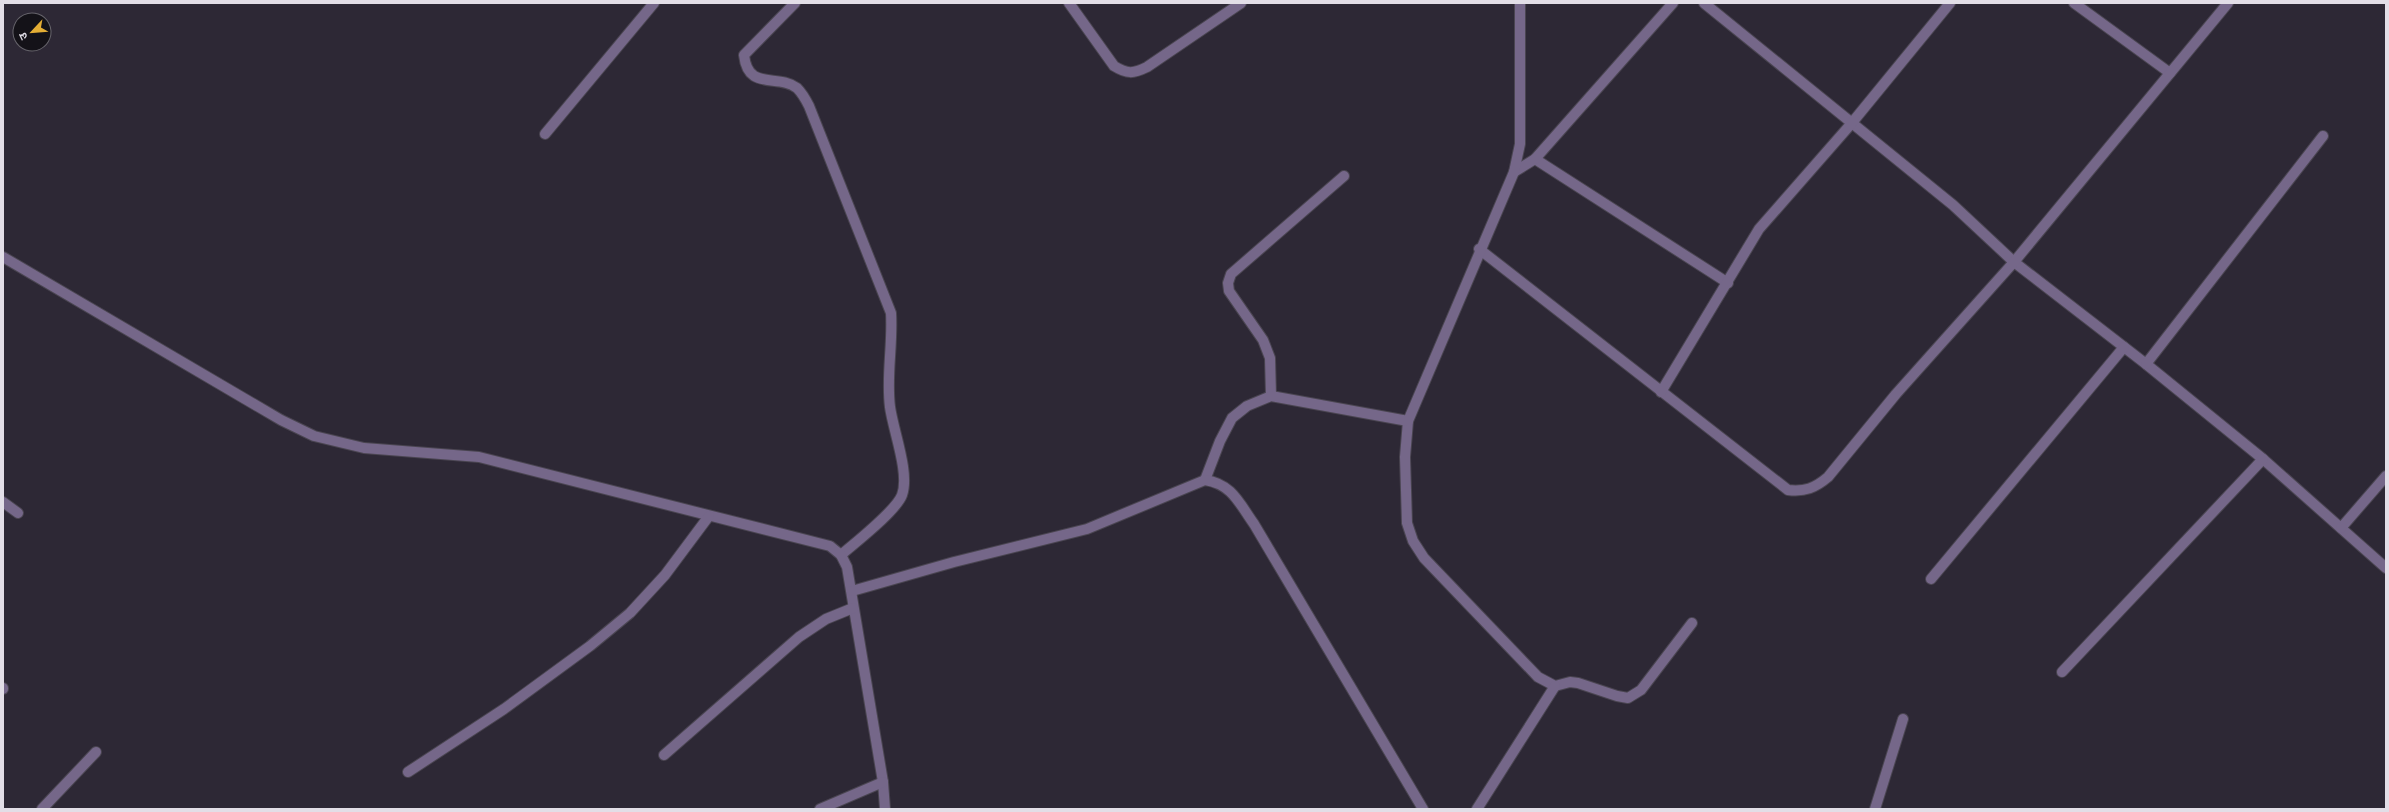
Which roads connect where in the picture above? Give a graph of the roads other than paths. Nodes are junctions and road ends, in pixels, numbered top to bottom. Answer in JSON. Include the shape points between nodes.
{"nodes":[{"id":1,"x":654,"y":3,"type":"edge"},
{"id":2,"x":795,"y":3,"type":"edge"},
{"id":3,"x":1069,"y":3,"type":"edge"},
{"id":4,"x":1241,"y":3,"type":"edge"},
{"id":5,"x":1520,"y":3,"type":"edge"},
{"id":6,"x":1673,"y":3,"type":"edge"},
{"id":7,"x":1704,"y":3,"type":"edge"},
{"id":8,"x":1950,"y":3,"type":"edge"},
{"id":9,"x":2074,"y":3,"type":"edge"},
{"id":10,"x":2228,"y":3,"type":"edge"},
{"id":11,"x":2170,"y":73,"type":"junction"},
{"id":12,"x":1851,"y":124,"type":"junction"},
{"id":13,"x":545,"y":134,"type":"dead end"},
{"id":14,"x":2324,"y":136,"type":"dead end"},
{"id":15,"x":1535,"y":159,"type":"junction"},
{"id":16,"x":1514,"y":172,"type":"junction"},
{"id":17,"x":1344,"y":176,"type":"dead end"},
{"id":18,"x":1479,"y":249,"type":"junction"},
{"id":19,"x":3,"y":258,"type":"edge"},
{"id":20,"x":2014,"y":262,"type":"junction"},
{"id":21,"x":1728,"y":283,"type":"junction"},
{"id":22,"x":2124,"y":347,"type":"junction"},
{"id":23,"x":2146,"y":364,"type":"junction"},
{"id":24,"x":1661,"y":392,"type":"junction"},
{"id":25,"x":1271,"y":396,"type":"junction"},
{"id":26,"x":1408,"y":421,"type":"junction"},
{"id":27,"x":2263,"y":459,"type":"junction"},
{"id":28,"x":2386,"y":476,"type":"edge"},
{"id":29,"x":1205,"y":480,"type":"junction"},
{"id":30,"x":3,"y":502,"type":"edge"},
{"id":31,"x":18,"y":513,"type":"dead end"},
{"id":32,"x":709,"y":516,"type":"junction"},
{"id":33,"x":2341,"y":528,"type":"junction"},
{"id":34,"x":841,"y":555,"type":"junction"},
{"id":35,"x":2386,"y":568,"type":"edge"},
{"id":36,"x":1931,"y":579,"type":"dead end"},
{"id":37,"x":852,"y":591,"type":"junction"},
{"id":38,"x":853,"y":608,"type":"junction"},
{"id":39,"x":1692,"y":623,"type":"dead end"},
{"id":40,"x":2062,"y":672,"type":"dead end"},
{"id":41,"x":1555,"y":686,"type":"junction"},
{"id":42,"x":1904,"y":719,"type":"dead end"},
{"id":43,"x":96,"y":752,"type":"dead end"},
{"id":44,"x":664,"y":755,"type":"dead end"},
{"id":45,"x":408,"y":772,"type":"dead end"},
{"id":46,"x":883,"y":782,"type":"junction"},
{"id":47,"x":42,"y":809,"type":"edge"},
{"id":48,"x":820,"y":809,"type":"edge"},
{"id":49,"x":885,"y":809,"type":"edge"},
{"id":50,"x":1423,"y":809,"type":"edge"},
{"id":51,"x":1477,"y":809,"type":"edge"},
{"id":52,"x":1875,"y":809,"type":"edge"}],
"edges":[{"from":1,"to":13,"type":"street"},
{"from":2,"to":34,"type":"street","via":[[744,55],[745,66],[753,76],[796,87],[809,106],[891,313],[887,385],[904,477],[902,495],[892,509]]},
{"from":3,"to":4,"type":"street","via":[[1114,66],[1125,73],[1133,74]]},
{"from":5,"to":16,"type":"street","via":[[1520,144]]},
{"from":6,"to":15,"type":"street"},
{"from":7,"to":12,"type":"street"},
{"from":8,"to":12,"type":"street"},
{"from":9,"to":11,"type":"street"},
{"from":10,"to":11,"type":"street"},
{"from":11,"to":20,"type":"street"},
{"from":12,"to":20,"type":"street","via":[[1953,205]]},
{"from":12,"to":21,"type":"street","via":[[1759,229],[1742,254]]},
{"from":14,"to":23,"type":"street"},
{"from":15,"to":16,"type":"street"},
{"from":15,"to":21,"type":"street"},
{"from":16,"to":18,"type":"street"},
{"from":17,"to":25,"type":"street","via":[[1231,274],[1228,283],[1229,291],[1263,340],[1270,358]]},
{"from":18,"to":24,"type":"street"},
{"from":18,"to":26,"type":"street"},
{"from":19,"to":32,"type":"street","via":[[268,412],[314,436],[364,448],[479,457]]},
{"from":20,"to":22,"type":"street"},
{"from":20,"to":24,"type":"street","via":[[1896,394],[1828,477],[1815,487],[1800,492],[1788,490]]},
{"from":21,"to":24,"type":"street"},
{"from":22,"to":23,"type":"street"},
{"from":22,"to":36,"type":"street"},
{"from":23,"to":27,"type":"street"},
{"from":25,"to":26,"type":"street"},
{"from":25,"to":29,"type":"street","via":[[1247,406],[1232,418]]},
{"from":26,"to":41,"type":"street","via":[[1405,457],[1407,523],[1413,541],[1424,558],[1524,664],[1538,677]]},
{"from":27,"to":33,"type":"street"},
{"from":27,"to":40,"type":"street"},
{"from":28,"to":33,"type":"street"},
{"from":29,"to":37,"type":"street","via":[[1087,529],[954,562]]},
{"from":29,"to":50,"type":"street","via":[[1219,482],[1231,491],[1254,524]]},
{"from":30,"to":31,"type":"street"},
{"from":32,"to":34,"type":"street","via":[[830,546]]},
{"from":32,"to":45,"type":"street","via":[[665,575],[624,617],[590,646],[504,708]]},
{"from":33,"to":35,"type":"street"},
{"from":34,"to":37,"type":"street","via":[[847,567]]},
{"from":37,"to":38,"type":"street"},
{"from":38,"to":44,"type":"street","via":[[826,619],[799,637]]},
{"from":38,"to":46,"type":"street"},
{"from":39,"to":41,"type":"street","via":[[1641,690],[1628,698],[1578,683]]},
{"from":41,"to":51,"type":"street"},
{"from":42,"to":52,"type":"street"},
{"from":43,"to":47,"type":"street"},
{"from":46,"to":48,"type":"street"},
{"from":46,"to":49,"type":"street"}]}
